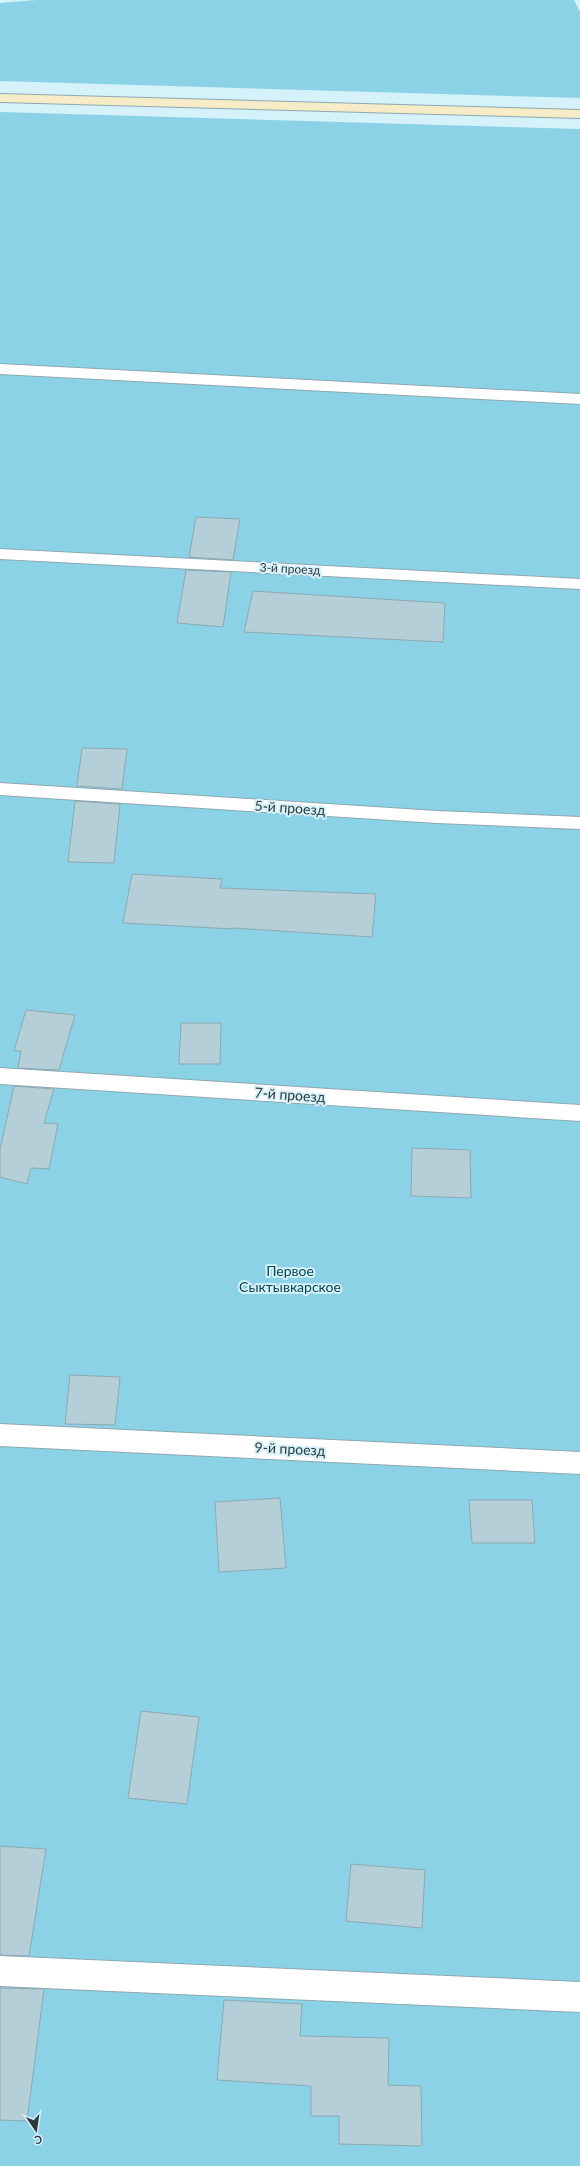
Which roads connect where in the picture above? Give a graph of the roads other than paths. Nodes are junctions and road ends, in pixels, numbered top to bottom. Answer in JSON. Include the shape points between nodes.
{"nodes":[{"id":1,"x":0,"y":98,"type":"edge"},
{"id":2,"x":580,"y":114,"type":"edge"},
{"id":3,"x":0,"y":369,"type":"edge"},
{"id":4,"x":580,"y":399,"type":"edge"},
{"id":5,"x":0,"y":554,"type":"edge"},
{"id":6,"x":580,"y":584,"type":"edge"},
{"id":7,"x":0,"y":789,"type":"edge"},
{"id":8,"x":580,"y":823,"type":"edge"},
{"id":9,"x":0,"y":1076,"type":"edge"},
{"id":10,"x":580,"y":1113,"type":"edge"},
{"id":11,"x":0,"y":1435,"type":"edge"},
{"id":12,"x":580,"y":1463,"type":"edge"},
{"id":13,"x":0,"y":1971,"type":"edge"},
{"id":14,"x":580,"y":1997,"type":"edge"}],
"edges":[{"from":1,"to":2,"type":"main road"},
{"from":3,"to":4,"type":"lane"},
{"from":5,"to":6,"type":"lane","name":"3-й проезд"},
{"from":7,"to":8,"type":"lane","name":"5-й проезд","via":[[437,818]]},
{"from":9,"to":10,"type":"lane","name":"7-й проезд"},
{"from":11,"to":12,"type":"lane","name":"9-й проезд"},
{"from":13,"to":14,"type":"lane"}]}
